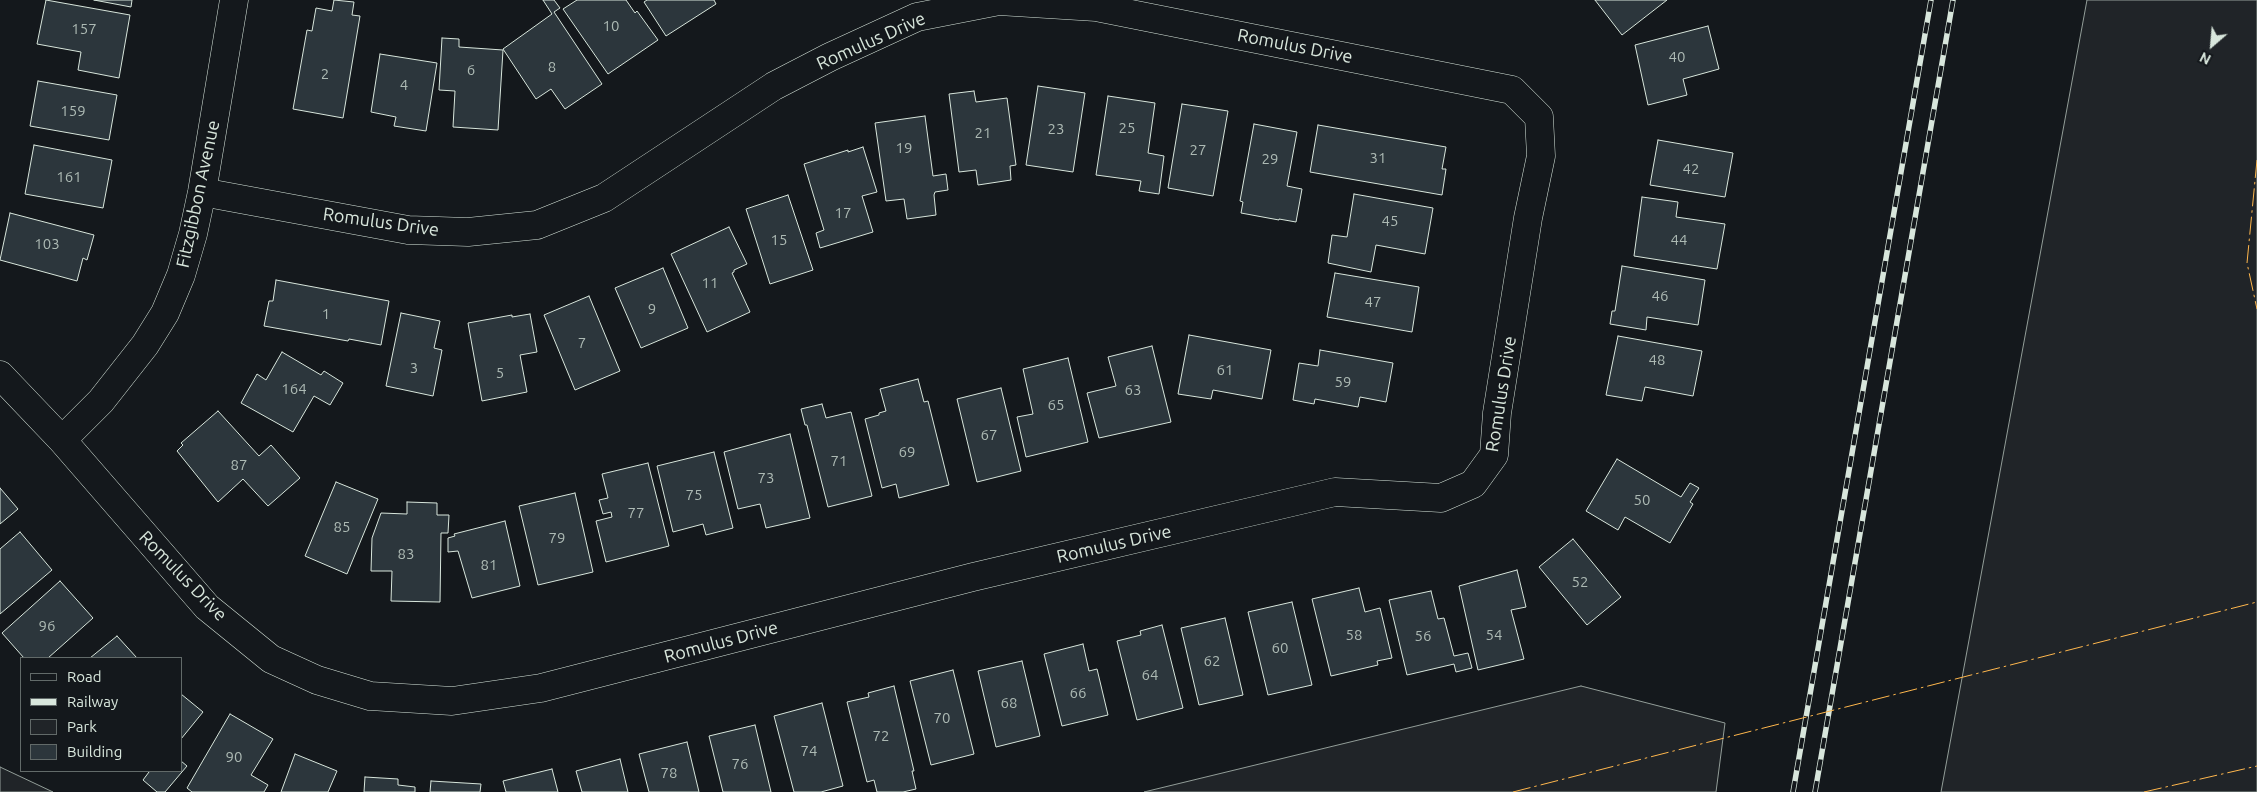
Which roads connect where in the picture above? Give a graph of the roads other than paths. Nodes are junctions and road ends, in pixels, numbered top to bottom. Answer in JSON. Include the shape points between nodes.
{"nodes":[{"id":1,"x":234,"y":0,"type":"edge"},
{"id":2,"x":202,"y":192,"type":"junction"},
{"id":3,"x":0,"y":376,"type":"edge"},
{"id":4,"x":62,"y":440,"type":"junction"}],
"edges":[{"from":1,"to":2,"type":"street","name":"Fitzgibbon Avenue"},
{"from":2,"to":4,"type":"street","name":"Fitzgibbon Avenue","via":[[183,267],[165,313],[145,345],[101,401]]},
{"from":2,"to":4,"type":"street","name":"Romulus Drive","via":[[408,230],[468,232],[537,225],[604,198],[774,86],[830,57],[917,17],[999,1],[1096,7],[1512,90],[1538,117],[1541,156],[1500,393],[1494,455],[1473,484],[1441,498],[1335,492],[973,577],[541,688],[452,701],[370,696],[317,680],[271,659],[207,607]]},
{"from":3,"to":4,"type":"street","name":"Romulus Drive"}]}
